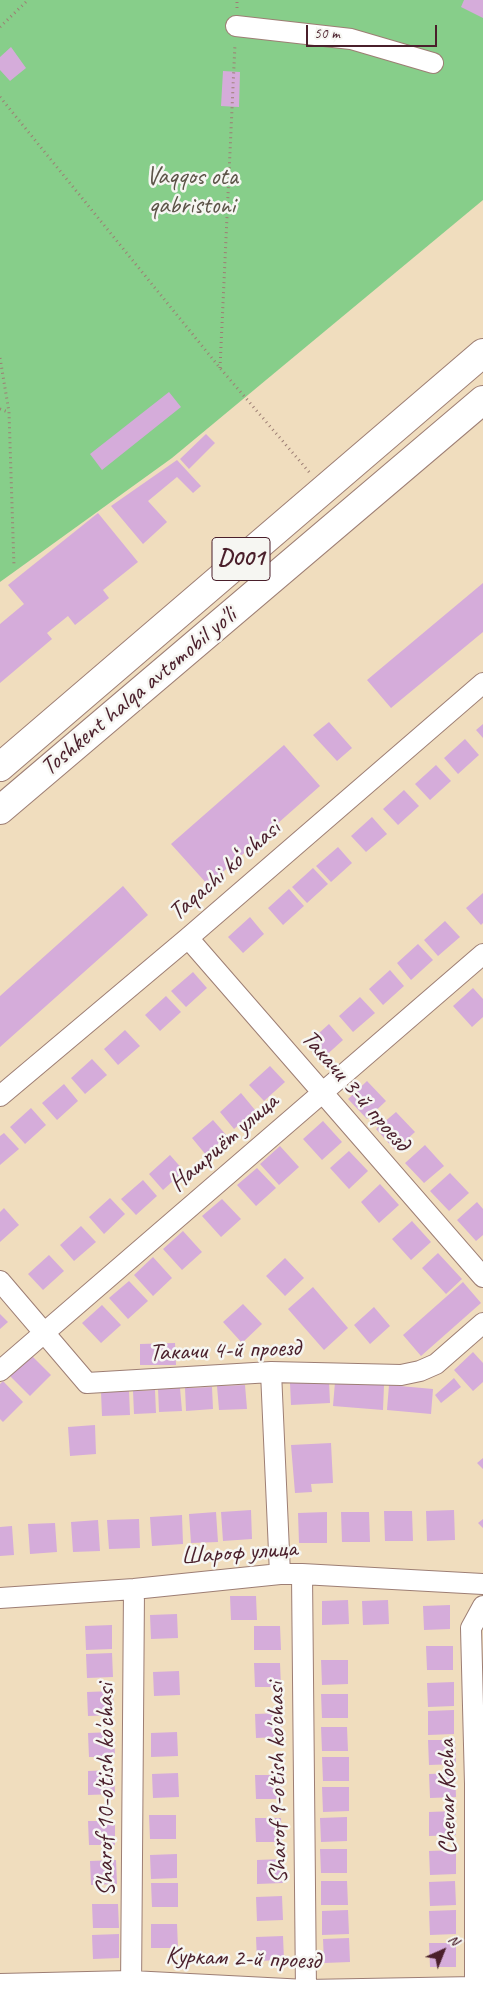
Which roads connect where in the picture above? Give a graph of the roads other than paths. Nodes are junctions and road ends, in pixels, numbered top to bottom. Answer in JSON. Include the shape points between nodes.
{"nodes":[{"id":1,"x":236,"y":26,"type":"road end"},
{"id":2,"x":433,"y":63,"type":"dead end"},
{"id":3,"x":483,"y":353,"type":"edge"},
{"id":4,"x":483,"y":400,"type":"edge"},
{"id":5,"x":483,"y":683,"type":"edge"},
{"id":6,"x":0,"y":767,"type":"edge"},
{"id":7,"x":0,"y":810,"type":"edge"},
{"id":8,"x":188,"y":938,"type":"junction"},
{"id":9,"x":479,"y":966,"type":"edge"},
{"id":10,"x":321,"y":1093,"type":"junction"},
{"id":11,"x":0,"y":1096,"type":"edge"},
{"id":12,"x":483,"y":1277,"type":"edge"},
{"id":13,"x":0,"y":1281,"type":"edge"},
{"id":14,"x":483,"y":1323,"type":"edge"},
{"id":15,"x":45,"y":1334,"type":"junction"},
{"id":16,"x":0,"y":1371,"type":"edge"},
{"id":17,"x":271,"y":1372,"type":"junction"},
{"id":18,"x":280,"y":1574,"type":"junction"},
{"id":19,"x":302,"y":1574,"type":"junction"},
{"id":20,"x":483,"y":1584,"type":"edge"},
{"id":21,"x":134,"y":1589,"type":"junction"},
{"id":22,"x":0,"y":1598,"type":"edge"},
{"id":23,"x":483,"y":1606,"type":"edge"},
{"id":24,"x":479,"y":1785,"type":"edge"},
{"id":25,"x":0,"y":1984,"type":"edge"},
{"id":26,"x":131,"y":1986,"type":"edge"},
{"id":27,"x":478,"y":1989,"type":"edge"},
{"id":28,"x":306,"y":1990,"type":"edge"}],
"edges":[{"from":1,"to":2,"type":"street","via":[[351,39]]},
{"from":3,"to":6,"type":"highway","name":"Toshkent halqa avtomobil yo'li","number":"D001"},
{"from":4,"to":7,"type":"highway","name":"Toshkent halqa avtomobil yo'li","number":"D001"},
{"from":5,"to":8,"type":"street","name":"Taqachi koʻchasi"},
{"from":8,"to":10,"type":"street","name":"Такачи 3-й проезд"},
{"from":8,"to":11,"type":"street","name":"Taqachi koʻchasi"},
{"from":9,"to":10,"type":"street","name":"Нашриёт улица"},
{"from":10,"to":12,"type":"street","name":"Такачи 3-й проезд"},
{"from":10,"to":15,"type":"street","name":"Нашриёт улица"},
{"from":13,"to":15,"type":"street","name":"Такачи 4-й проезд"},
{"from":14,"to":17,"type":"street","name":"Такачи 4-й проезд","via":[[436,1364],[420,1371],[401,1375]]},
{"from":15,"to":16,"type":"street","name":"Нашриёт улица"},
{"from":15,"to":17,"type":"street","name":"Такачи 4-й проезд","via":[[87,1383]]},
{"from":17,"to":18,"type":"street"},
{"from":18,"to":19,"type":"street","name":"Шароф улица"},
{"from":18,"to":21,"type":"street","name":"Шароф улица"},
{"from":19,"to":20,"type":"street","name":"Шароф улица"},
{"from":19,"to":28,"type":"street","name":"Sharof 9-o'tish ko'chasi"},
{"from":21,"to":22,"type":"street","name":"Шароф улица"},
{"from":21,"to":26,"type":"street","name":"Sharof 10-o'tish ko'chasi"},
{"from":23,"to":24,"type":"street","name":"Chevar Kocha","via":[[471,1628]]},
{"from":24,"to":27,"type":"street","name":"Chevar Kocha"},
{"from":25,"to":26,"type":"street","name":"Куркам 2-й проезд"},
{"from":26,"to":28,"type":"street","name":"Куркам 2-й проезд"},
{"from":27,"to":28,"type":"street","name":"Куркам 2-й проезд"}]}
